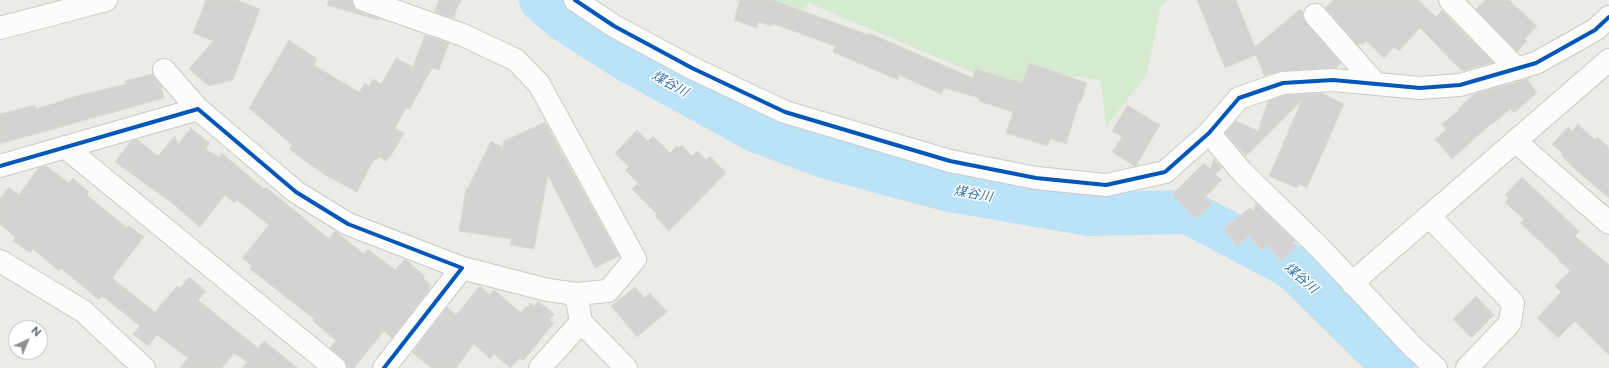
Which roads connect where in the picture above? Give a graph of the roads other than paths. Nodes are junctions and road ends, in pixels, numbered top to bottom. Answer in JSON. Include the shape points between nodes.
{"nodes":[{"id":1,"x":106,"y":0,"type":"edge"},
{"id":2,"x":364,"y":0,"type":"edge"},
{"id":3,"x":575,"y":0,"type":"edge"},
{"id":4,"x":1450,"y":0,"type":"edge"},
{"id":5,"x":1315,"y":15,"type":"dead end"},
{"id":6,"x":1609,"y":17,"type":"edge"},
{"id":7,"x":0,"y":28,"type":"edge"},
{"id":8,"x":1609,"y":60,"type":"edge"},
{"id":9,"x":1517,"y":69,"type":"junction"},
{"id":10,"x":164,"y":70,"type":"dead end"},
{"id":11,"x":1376,"y":84,"type":"junction"},
{"id":12,"x":198,"y":109,"type":"junction"},
{"id":13,"x":1209,"y":133,"type":"junction"},
{"id":14,"x":1515,"y":141,"type":"junction"},
{"id":15,"x":65,"y":147,"type":"junction"},
{"id":16,"x":0,"y":166,"type":"edge"},
{"id":17,"x":1429,"y":216,"type":"junction"},
{"id":18,"x":1609,"y":223,"type":"edge"},
{"id":19,"x":0,"y":261,"type":"edge"},
{"id":20,"x":462,"y":268,"type":"junction"},
{"id":21,"x":1352,"y":283,"type":"junction"},
{"id":22,"x":576,"y":294,"type":"junction"},
{"id":23,"x":581,"y":322,"type":"junction"},
{"id":24,"x":144,"y":368,"type":"edge"},
{"id":25,"x":335,"y":368,"type":"edge"},
{"id":26,"x":384,"y":368,"type":"edge"},
{"id":27,"x":540,"y":368,"type":"edge"},
{"id":28,"x":626,"y":368,"type":"edge"},
{"id":29,"x":1436,"y":368,"type":"edge"},
{"id":30,"x":1467,"y":368,"type":"edge"}],
"edges":[{"from":1,"to":7,"type":"street"},
{"from":2,"to":22,"type":"street","via":[[462,35],[516,60],[539,84],[635,259],[608,291]]},
{"from":3,"to":13,"type":"street","via":[[614,26],[692,68],[785,112],[950,161],[1036,178],[1106,185],[1165,172]]},
{"from":4,"to":9,"type":"street"},
{"from":5,"to":11,"type":"street"},
{"from":6,"to":9,"type":"street","via":[[1595,30],[1536,63]]},
{"from":8,"to":14,"type":"street"},
{"from":9,"to":11,"type":"street","via":[[1460,85],[1420,88]]},
{"from":10,"to":12,"type":"street"},
{"from":11,"to":13,"type":"street","via":[[1333,80],[1283,83],[1239,98]]},
{"from":12,"to":15,"type":"street"},
{"from":12,"to":20,"type":"street","via":[[296,192],[341,220]]},
{"from":13,"to":21,"type":"street","via":[[1243,173]]},
{"from":14,"to":17,"type":"street"},
{"from":14,"to":18,"type":"street"},
{"from":15,"to":16,"type":"street"},
{"from":15,"to":25,"type":"street"},
{"from":17,"to":21,"type":"street"},
{"from":17,"to":30,"type":"street","via":[[1513,303],[1510,323]]},
{"from":19,"to":24,"type":"street","via":[[83,311]]},
{"from":20,"to":22,"type":"street","via":[[548,290]]},
{"from":20,"to":26,"type":"street"},
{"from":21,"to":29,"type":"street"},
{"from":22,"to":23,"type":"street"},
{"from":23,"to":27,"type":"street"},
{"from":23,"to":28,"type":"street"}]}
